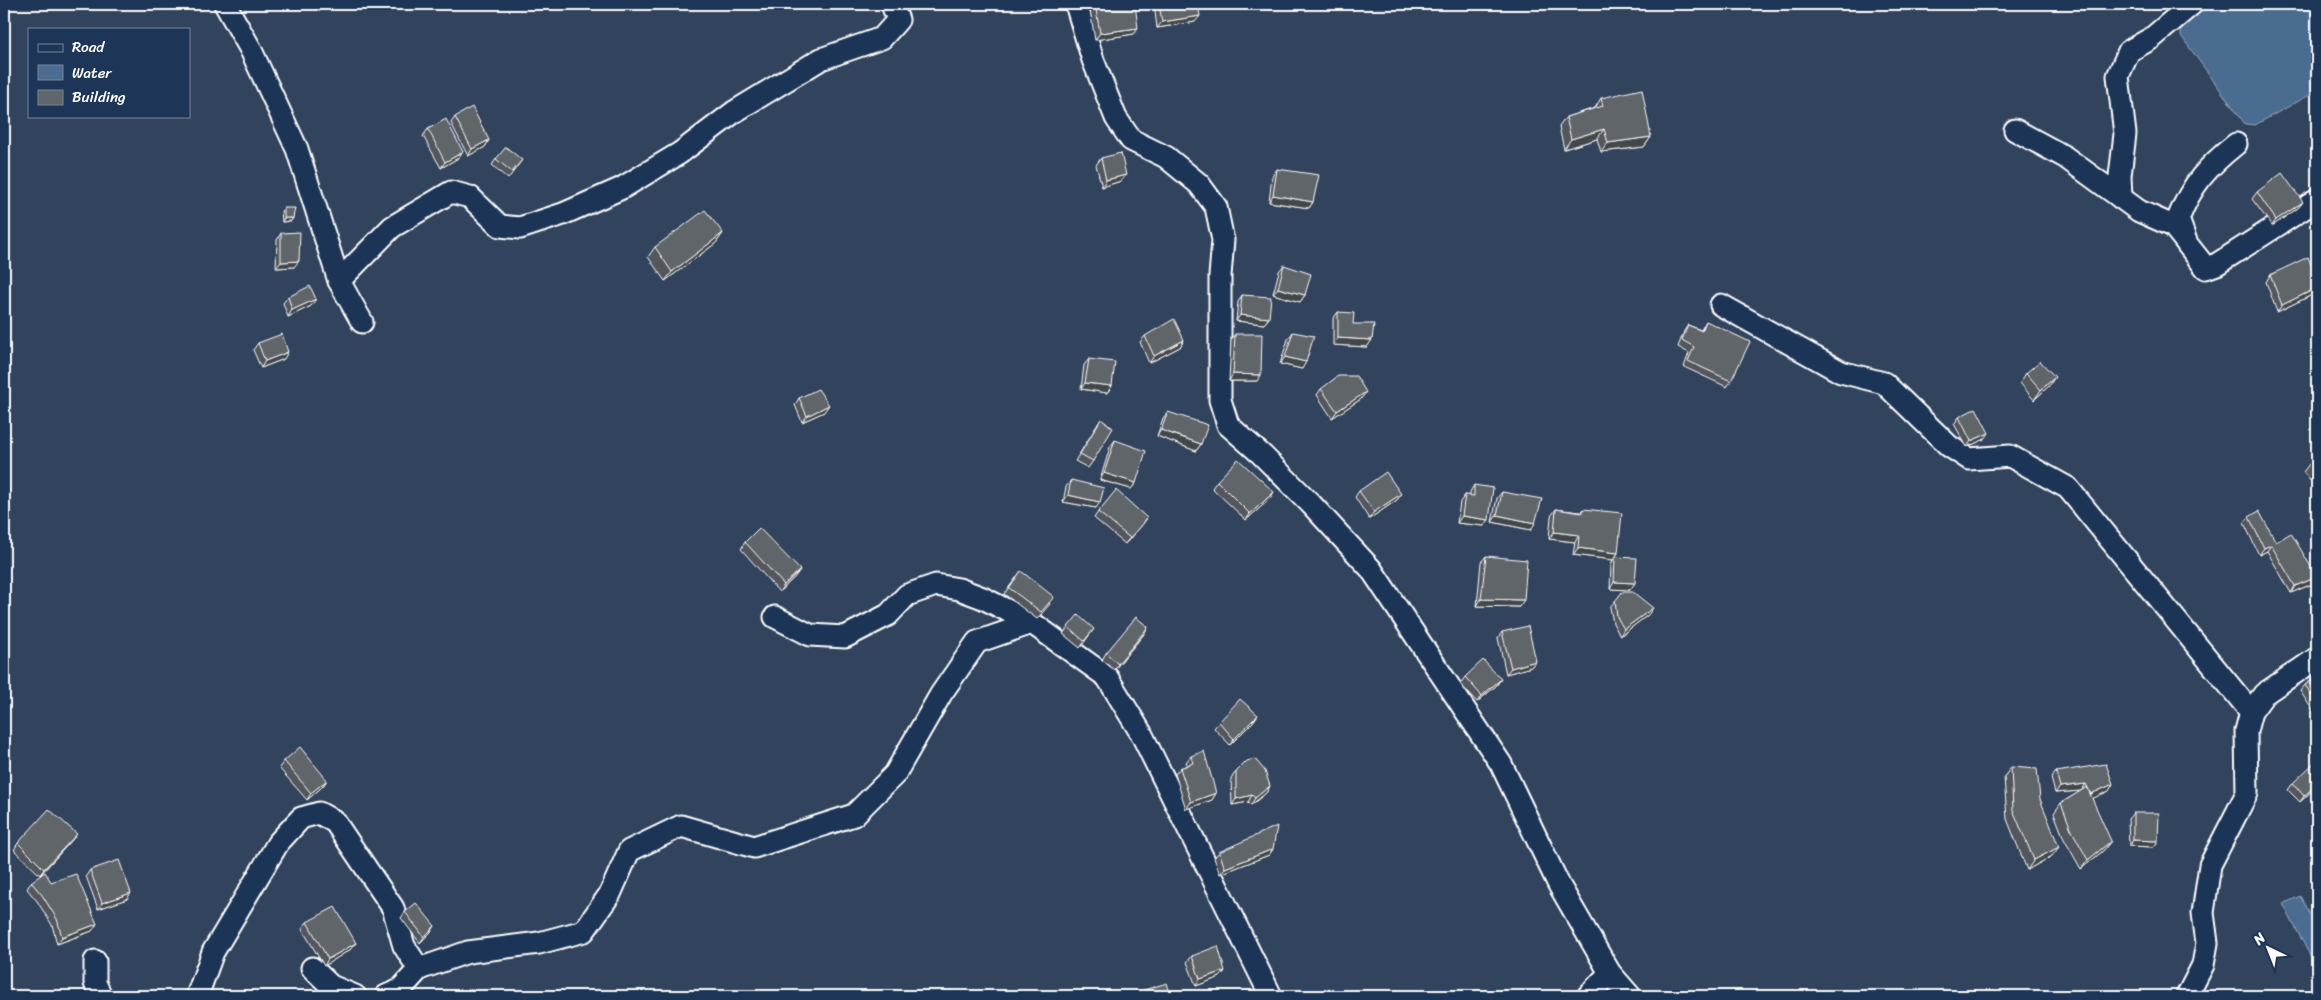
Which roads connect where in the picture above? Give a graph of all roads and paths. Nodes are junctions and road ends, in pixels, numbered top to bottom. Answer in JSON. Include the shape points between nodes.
{"nodes":[{"id":1,"x":225,"y":4,"type":"edge"},
{"id":2,"x":892,"y":4,"type":"edge"},
{"id":3,"x":1076,"y":4,"type":"edge"},
{"id":4,"x":2192,"y":4,"type":"edge"},
{"id":5,"x":2015,"y":130,"type":"dead end"},
{"id":6,"x":2236,"y":144,"type":"dead end"},
{"id":7,"x":2121,"y":198,"type":"junction"},
{"id":8,"x":2317,"y":200,"type":"edge"},
{"id":9,"x":2187,"y":244,"type":"junction"},
{"id":10,"x":339,"y":281,"type":"junction"},
{"id":11,"x":1721,"y":305,"type":"dead end"},
{"id":12,"x":362,"y":322,"type":"dead end"},
{"id":13,"x":775,"y":617,"type":"dead end"},
{"id":14,"x":1032,"y":623,"type":"junction"},
{"id":15,"x":2317,"y":658,"type":"edge"},
{"id":16,"x":2252,"y":712,"type":"junction"},
{"id":17,"x":95,"y":961,"type":"dead end"},
{"id":18,"x":312,"y":968,"type":"dead end"},
{"id":19,"x":418,"y":969,"type":"junction"},
{"id":20,"x":1610,"y":974,"type":"junction"},
{"id":21,"x":101,"y":996,"type":"edge"},
{"id":22,"x":197,"y":996,"type":"edge"},
{"id":23,"x":355,"y":996,"type":"edge"},
{"id":24,"x":386,"y":996,"type":"edge"},
{"id":25,"x":1271,"y":996,"type":"edge"},
{"id":26,"x":1588,"y":996,"type":"edge"},
{"id":27,"x":1630,"y":996,"type":"edge"},
{"id":28,"x":2187,"y":996,"type":"edge"}],
"edges":[{"from":1,"to":10,"type":"street","via":[[250,48],[297,149]]},
{"from":2,"to":10,"type":"street","via":[[898,20],[882,38],[821,59],[734,112],[680,153],[622,188],[563,214],[520,228],[500,226],[470,197],[451,192],[392,227]]},
{"from":3,"to":20,"type":"street","via":[[1116,118],[1131,140],[1166,157],[1199,184],[1216,207],[1223,240],[1220,400],[1228,425],[1297,490],[1372,569],[1502,764],[1559,885]]},
{"from":4,"to":7,"type":"street","via":[[2152,38],[2129,51],[2118,76],[2126,134],[2120,176]]},
{"from":5,"to":7,"type":"street","via":[[2064,157]]},
{"from":6,"to":9,"type":"street","via":[[2218,158],[2190,191],[2178,219]]},
{"from":7,"to":9,"type":"street","via":[[2139,211],[2172,226]]},
{"from":8,"to":9,"type":"street","via":[[2206,268]]},
{"from":10,"to":12,"type":"street"},
{"from":11,"to":16,"type":"street","via":[[1841,372],[1884,383],[1949,446],[1969,459],[2010,456],[2068,488]]},
{"from":13,"to":14,"type":"street","via":[[810,635],[845,637],[888,615],[908,595],[936,585],[983,598]]},
{"from":14,"to":19,"type":"street","via":[[977,642],[941,694],[895,774],[854,815],[754,847],[681,826],[629,851],[610,894],[584,931],[539,943],[468,952]]},
{"from":14,"to":25,"type":"street","via":[[1107,676],[1141,733]]},
{"from":15,"to":16,"type":"street","via":[[2264,694]]},
{"from":16,"to":28,"type":"street","via":[[2246,731],[2247,793],[2210,866],[2203,913],[2207,943],[2203,965]]},
{"from":17,"to":21,"type":"street","via":[[95,983]]},
{"from":18,"to":23,"type":"street","via":[[331,986]]},
{"from":19,"to":22,"type":"street","via":[[404,946],[393,908],[335,822],[319,813],[301,818],[278,843],[213,952]]},
{"from":19,"to":24,"type":"street","via":[[400,990]]},
{"from":20,"to":26,"type":"street"},
{"from":20,"to":27,"type":"street"}]}
